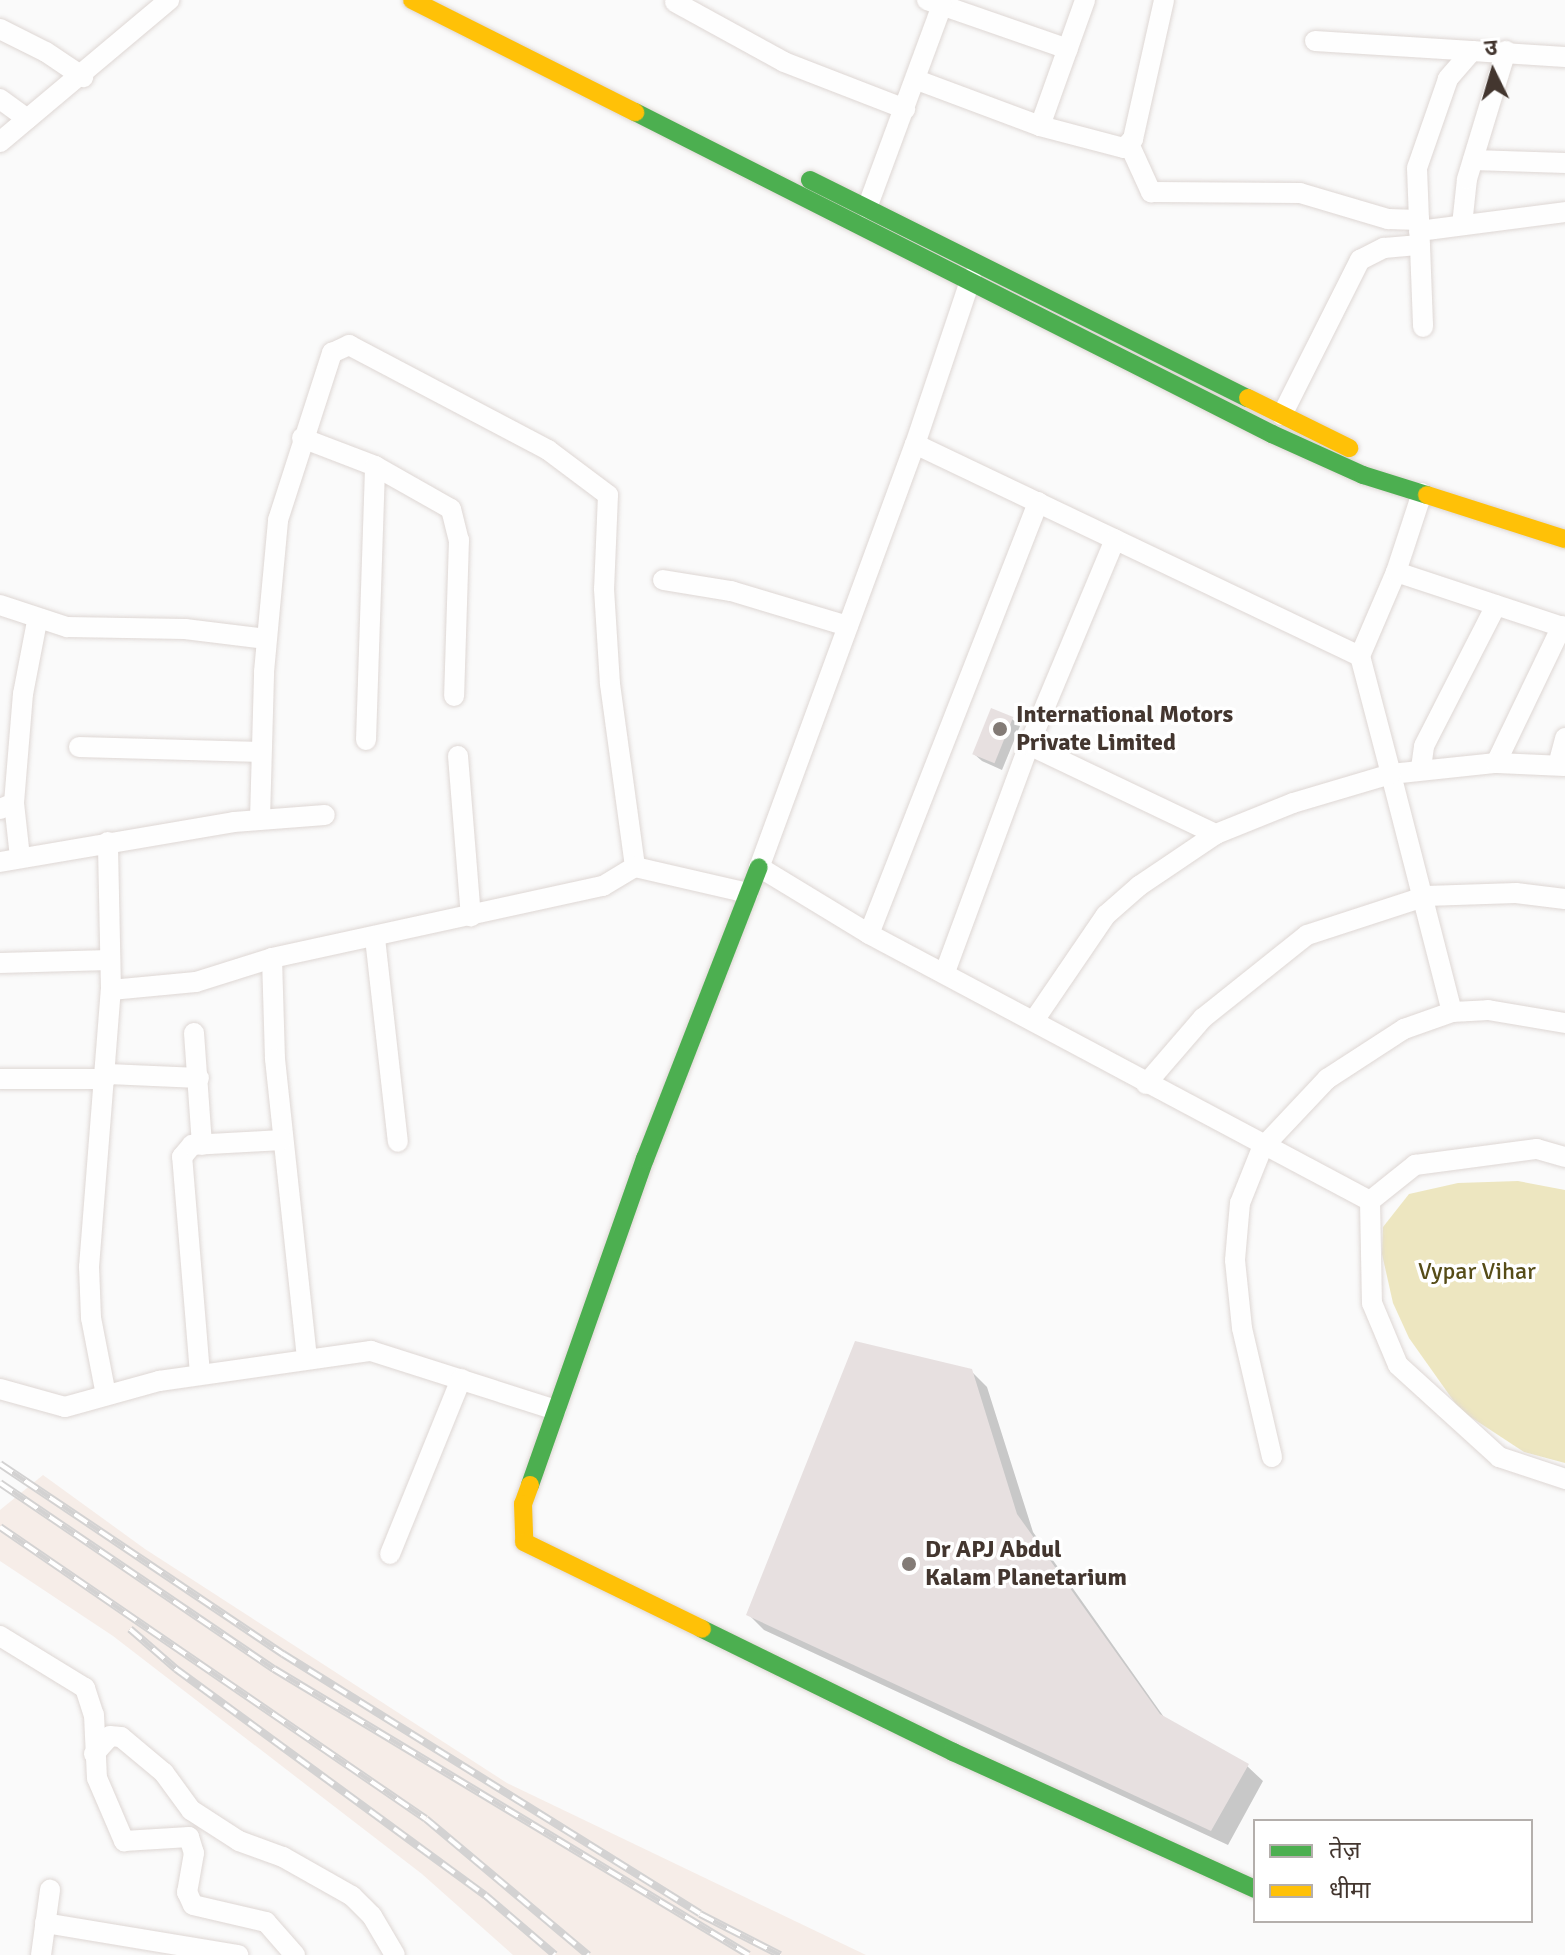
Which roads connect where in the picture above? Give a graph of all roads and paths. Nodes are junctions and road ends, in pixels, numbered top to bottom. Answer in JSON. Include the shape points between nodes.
{"nodes":[{"id":1,"x":169,"y":0,"type":"edge"},
{"id":2,"x":412,"y":0,"type":"edge"},
{"id":3,"x":452,"y":0,"type":"edge"},
{"id":4,"x":1085,"y":0,"type":"edge"},
{"id":5,"x":1164,"y":0,"type":"edge"},
{"id":6,"x":675,"y":2,"type":"dead end"},
{"id":7,"x":935,"y":3,"type":"edge"},
{"id":8,"x":0,"y":29,"type":"edge"},
{"id":9,"x":1315,"y":41,"type":"dead end"},
{"id":10,"x":1068,"y":49,"type":"junction"},
{"id":11,"x":1472,"y":51,"type":"junction"},
{"id":12,"x":1506,"y":51,"type":"junction"},
{"id":13,"x":1565,"y":57,"type":"edge"},
{"id":14,"x":83,"y":77,"type":"junction"},
{"id":15,"x":917,"y":80,"type":"junction"},
{"id":16,"x":0,"y":99,"type":"edge"},
{"id":17,"x":905,"y":109,"type":"junction"},
{"id":18,"x":28,"y":119,"type":"junction"},
{"id":19,"x":1040,"y":126,"type":"junction"},
{"id":20,"x":0,"y":142,"type":"edge"},
{"id":21,"x":1130,"y":146,"type":"junction"},
{"id":22,"x":1473,"y":160,"type":"junction"},
{"id":23,"x":1565,"y":163,"type":"edge"},
{"id":24,"x":867,"y":208,"type":"junction"},
{"id":25,"x":1565,"y":212,"type":"edge"},
{"id":26,"x":1462,"y":225,"type":"junction"},
{"id":27,"x":1420,"y":232,"type":"junction"},
{"id":28,"x":971,"y":278,"type":"junction"},
{"id":29,"x":1423,"y":327,"type":"dead end"},
{"id":30,"x":1282,"y":415,"type":"junction"},
{"id":31,"x":302,"y":438,"type":"junction"},
{"id":32,"x":915,"y":444,"type":"junction"},
{"id":33,"x":375,"y":466,"type":"junction"},
{"id":34,"x":1422,"y":493,"type":"junction"},
{"id":35,"x":1038,"y":502,"type":"junction"},
{"id":36,"x":1565,"y":519,"type":"edge"},
{"id":37,"x":1115,"y":539,"type":"junction"},
{"id":38,"x":1565,"y":539,"type":"edge"},
{"id":39,"x":1396,"y":572,"type":"junction"},
{"id":40,"x":663,"y":580,"type":"dead end"},
{"id":41,"x":0,"y":605,"type":"edge"},
{"id":42,"x":1496,"y":605,"type":"junction"},
{"id":43,"x":37,"y":621,"type":"junction"},
{"id":44,"x":848,"y":626,"type":"junction"},
{"id":45,"x":1564,"y":627,"type":"edge"},
{"id":46,"x":266,"y":639,"type":"junction"},
{"id":47,"x":1360,"y":656,"type":"junction"},
{"id":48,"x":454,"y":696,"type":"dead end"},
{"id":49,"x":10,"y":724,"type":"edge"},
{"id":50,"x":1565,"y":738,"type":"edge"},
{"id":51,"x":366,"y":740,"type":"dead end"},
{"id":52,"x":1029,"y":745,"type":"junction"},
{"id":53,"x":79,"y":747,"type":"dead end"},
{"id":54,"x":261,"y":752,"type":"junction"},
{"id":55,"x":458,"y":756,"type":"dead end"},
{"id":56,"x":1496,"y":763,"type":"junction"},
{"id":57,"x":1561,"y":765,"type":"edge"},
{"id":58,"x":1421,"y":768,"type":"junction"},
{"id":59,"x":1391,"y":774,"type":"junction"},
{"id":60,"x":7,"y":806,"type":"edge"},
{"id":61,"x":325,"y":815,"type":"dead end"},
{"id":62,"x":260,"y":819,"type":"junction"},
{"id":63,"x":1216,"y":834,"type":"junction"},
{"id":64,"x":108,"y":842,"type":"junction"},
{"id":65,"x":10,"y":859,"type":"edge"},
{"id":66,"x":635,"y":867,"type":"junction"},
{"id":67,"x":759,"y":867,"type":"junction"},
{"id":68,"x":748,"y":893,"type":"junction"},
{"id":69,"x":1426,"y":896,"type":"junction"},
{"id":70,"x":1565,"y":899,"type":"edge"},
{"id":71,"x":471,"y":916,"type":"junction"},
{"id":72,"x":869,"y":934,"type":"junction"},
{"id":73,"x":375,"y":938,"type":"junction"},
{"id":74,"x":272,"y":958,"type":"junction"},
{"id":75,"x":110,"y":960,"type":"junction"},
{"id":76,"x":0,"y":963,"type":"edge"},
{"id":77,"x":945,"y":972,"type":"junction"},
{"id":78,"x":111,"y":990,"type":"junction"},
{"id":79,"x":1452,"y":1012,"type":"junction"},
{"id":80,"x":1035,"y":1019,"type":"junction"},
{"id":81,"x":1565,"y":1023,"type":"edge"},
{"id":82,"x":194,"y":1033,"type":"dead end"},
{"id":83,"x":199,"y":1078,"type":"junction"},
{"id":84,"x":0,"y":1079,"type":"edge"},
{"id":85,"x":105,"y":1079,"type":"junction"},
{"id":86,"x":1146,"y":1084,"type":"junction"},
{"id":87,"x":282,"y":1140,"type":"junction"},
{"id":88,"x":398,"y":1142,"type":"dead end"},
{"id":89,"x":202,"y":1145,"type":"junction"},
{"id":90,"x":1262,"y":1148,"type":"junction"},
{"id":91,"x":1565,"y":1157,"type":"edge"},
{"id":92,"x":1370,"y":1201,"type":"junction"},
{"id":93,"x":307,"y":1356,"type":"junction"},
{"id":94,"x":200,"y":1374,"type":"junction"},
{"id":95,"x":461,"y":1379,"type":"junction"},
{"id":96,"x":0,"y":1389,"type":"edge"},
{"id":97,"x":106,"y":1395,"type":"junction"},
{"id":98,"x":556,"y":1410,"type":"junction"},
{"id":99,"x":1272,"y":1457,"type":"dead end"},
{"id":100,"x":1565,"y":1479,"type":"edge"},
{"id":101,"x":390,"y":1554,"type":"dead end"},
{"id":102,"x":0,"y":1636,"type":"edge"},
{"id":103,"x":94,"y":1754,"type":"junction"},
{"id":104,"x":1253,"y":1888,"type":"edge"},
{"id":105,"x":50,"y":1890,"type":"dead end"},
{"id":106,"x":45,"y":1923,"type":"junction"},
{"id":107,"x":41,"y":1955,"type":"edge"},
{"id":108,"x":238,"y":1955,"type":"edge"},
{"id":109,"x":295,"y":1955,"type":"edge"},
{"id":110,"x":395,"y":1955,"type":"edge"}],
"edges":[{"from":1,"to":14,"type":"street"},
{"from":2,"to":28,"type":"main road"},
{"from":3,"to":24,"type":"main road"},
{"from":4,"to":10,"type":"street"},
{"from":5,"to":21,"type":"street"},
{"from":6,"to":17,"type":"street","via":[[784,62]]},
{"from":7,"to":10,"type":"street"},
{"from":7,"to":15,"type":"street"},
{"from":8,"to":14,"type":"street"},
{"from":9,"to":11,"type":"street"},
{"from":10,"to":19,"type":"street"},
{"from":11,"to":12,"type":"street"},
{"from":11,"to":27,"type":"street","via":[[1448,79],[1417,168]]},
{"from":12,"to":13,"type":"street"},
{"from":12,"to":22,"type":"street"},
{"from":14,"to":18,"type":"street"},
{"from":15,"to":17,"type":"street"},
{"from":15,"to":19,"type":"street"},
{"from":16,"to":18,"type":"street"},
{"from":17,"to":24,"type":"street"},
{"from":18,"to":20,"type":"street"},
{"from":19,"to":21,"type":"street","via":[[1117,148]]},
{"from":21,"to":27,"type":"street","via":[[1151,192],[1300,193]]},
{"from":22,"to":23,"type":"street"},
{"from":22,"to":26,"type":"street","via":[[1462,199]]},
{"from":24,"to":30,"type":"main road"},
{"from":25,"to":26,"type":"street"},
{"from":26,"to":27,"type":"street"},
{"from":27,"to":29,"type":"street"},
{"from":27,"to":30,"type":"street","via":[[1360,260]]},
{"from":28,"to":32,"type":"street"},
{"from":28,"to":34,"type":"main road","via":[[1272,434],[1363,475]]},
{"from":30,"to":36,"type":"main road","via":[[1380,461]]},
{"from":31,"to":33,"type":"street"},
{"from":31,"to":46,"type":"street","via":[[278,520]]},
{"from":31,"to":66,"type":"street","via":[[332,353],[349,345],[548,450],[608,495],[604,589],[609,668]]},
{"from":32,"to":35,"type":"street"},
{"from":32,"to":44,"type":"street"},
{"from":33,"to":48,"type":"street","via":[[440,500],[457,521]]},
{"from":33,"to":51,"type":"street"},
{"from":34,"to":38,"type":"main road"},
{"from":34,"to":39,"type":"street"},
{"from":35,"to":37,"type":"street"},
{"from":35,"to":72,"type":"street"},
{"from":37,"to":47,"type":"street"},
{"from":37,"to":52,"type":"street"},
{"from":39,"to":42,"type":"street"},
{"from":39,"to":47,"type":"street"},
{"from":40,"to":44,"type":"street","via":[[731,591]]},
{"from":41,"to":43,"type":"street"},
{"from":42,"to":45,"type":"street"},
{"from":42,"to":58,"type":"street","via":[[1424,746]]},
{"from":43,"to":46,"type":"street"},
{"from":43,"to":49,"type":"street"},
{"from":44,"to":67,"type":"street"},
{"from":45,"to":56,"type":"street"},
{"from":46,"to":54,"type":"street"},
{"from":47,"to":59,"type":"street"},
{"from":49,"to":60,"type":"street"},
{"from":50,"to":57,"type":"street"},
{"from":52,"to":63,"type":"street"},
{"from":52,"to":77,"type":"street"},
{"from":53,"to":54,"type":"street"},
{"from":54,"to":62,"type":"street"},
{"from":55,"to":71,"type":"street"},
{"from":56,"to":57,"type":"street"},
{"from":56,"to":58,"type":"street"},
{"from":58,"to":59,"type":"street"},
{"from":59,"to":63,"type":"street","via":[[1293,803]]},
{"from":59,"to":69,"type":"street"},
{"from":60,"to":65,"type":"street"},
{"from":61,"to":62,"type":"street"},
{"from":62,"to":64,"type":"street"},
{"from":63,"to":80,"type":"street","via":[[1106,915]]},
{"from":64,"to":65,"type":"street"},
{"from":64,"to":75,"type":"street"},
{"from":66,"to":68,"type":"street"},
{"from":66,"to":71,"type":"street","via":[[603,886]]},
{"from":67,"to":68,"type":"main road"},
{"from":67,"to":72,"type":"street"},
{"from":68,"to":98,"type":"main road"},
{"from":69,"to":70,"type":"street","via":[[1516,893]]},
{"from":69,"to":79,"type":"street"},
{"from":69,"to":86,"type":"street","via":[[1307,935],[1203,1018]]},
{"from":71,"to":73,"type":"street"},
{"from":72,"to":77,"type":"street"},
{"from":73,"to":74,"type":"street"},
{"from":73,"to":88,"type":"street"},
{"from":74,"to":78,"type":"street","via":[[196,982]]},
{"from":74,"to":87,"type":"street"},
{"from":75,"to":76,"type":"street"},
{"from":75,"to":78,"type":"street"},
{"from":77,"to":80,"type":"street"},
{"from":78,"to":85,"type":"street"},
{"from":79,"to":81,"type":"street","via":[[1488,1010]]},
{"from":79,"to":90,"type":"street","via":[[1404,1029],[1327,1079]]},
{"from":80,"to":86,"type":"street"},
{"from":82,"to":83,"type":"street"},
{"from":83,"to":85,"type":"street","via":[[108,1074]]},
{"from":83,"to":89,"type":"street"},
{"from":84,"to":85,"type":"street"},
{"from":85,"to":97,"type":"street","via":[[89,1267],[91,1318]]},
{"from":86,"to":90,"type":"street"},
{"from":87,"to":89,"type":"street"},
{"from":87,"to":93,"type":"street"},
{"from":89,"to":94,"type":"street","via":[[192,1145],[182,1157]]},
{"from":90,"to":92,"type":"street"},
{"from":90,"to":99,"type":"street","via":[[1240,1203],[1235,1260],[1242,1328]]},
{"from":91,"to":92,"type":"street","via":[[1537,1149],[1415,1165]]},
{"from":92,"to":100,"type":"street","via":[[1372,1303],[1398,1365],[1499,1457]]},
{"from":93,"to":94,"type":"street"},
{"from":93,"to":95,"type":"street","via":[[371,1351]]},
{"from":94,"to":97,"type":"street"},
{"from":95,"to":98,"type":"street"},
{"from":95,"to":101,"type":"street","via":[[422,1486]]},
{"from":96,"to":97,"type":"street","via":[[65,1407]]},
{"from":98,"to":104,"type":"main road","via":[[523,1504],[524,1542],[912,1733]]},
{"from":102,"to":103,"type":"street","via":[[85,1688],[94,1715]]},
{"from":103,"to":109,"type":"street","via":[[104,1799],[124,1841],[189,1837],[194,1853],[187,1892],[193,1905],[266,1922]]},
{"from":103,"to":110,"type":"street","via":[[110,1736],[121,1737],[164,1773],[191,1810],[239,1841],[283,1857],[352,1896],[372,1916]]},
{"from":105,"to":106,"type":"street"},
{"from":106,"to":107,"type":"street"},
{"from":106,"to":108,"type":"street"}]}
